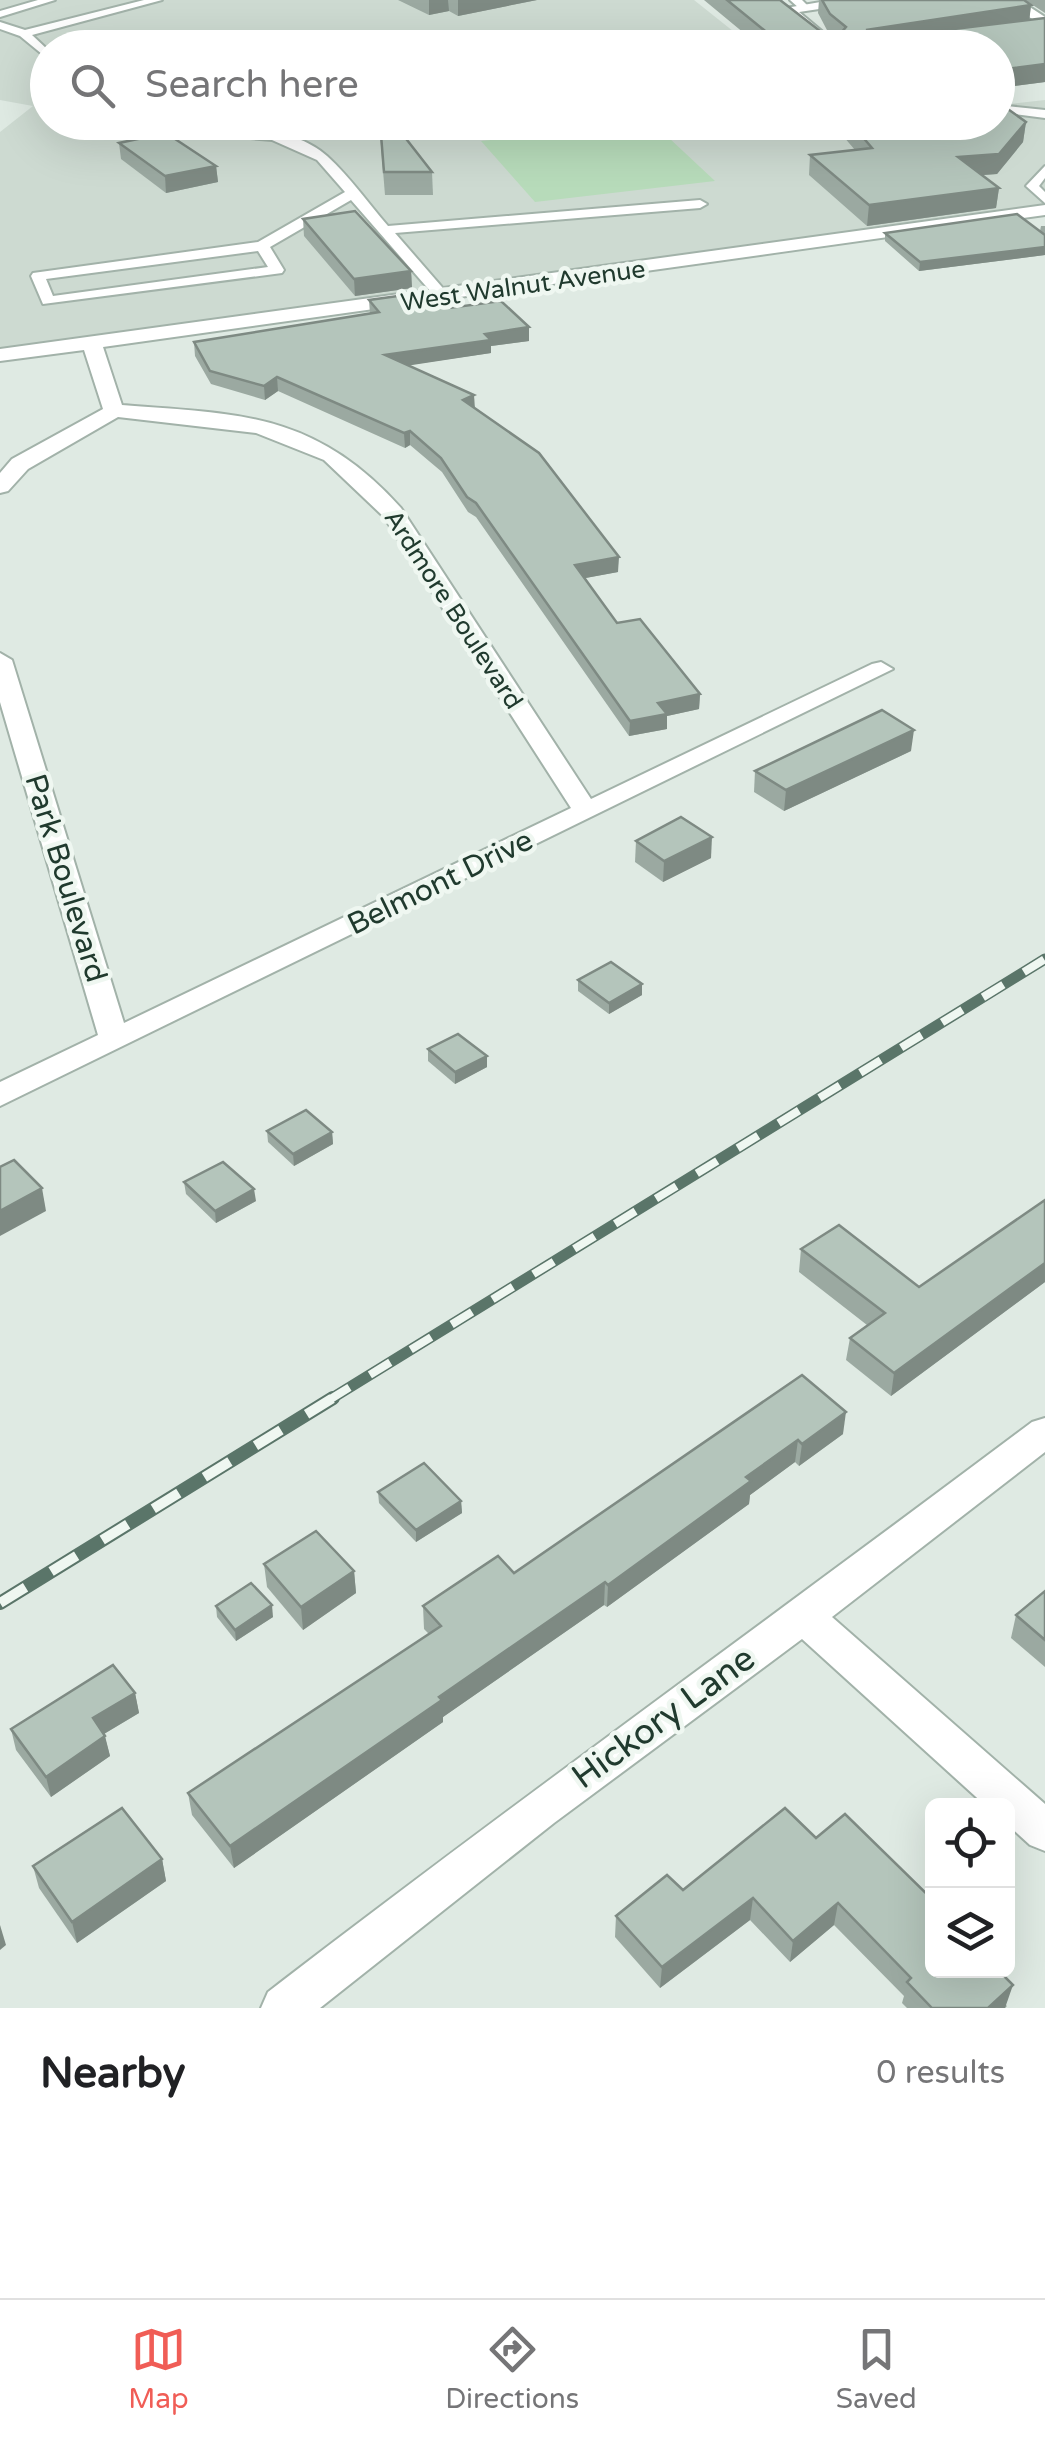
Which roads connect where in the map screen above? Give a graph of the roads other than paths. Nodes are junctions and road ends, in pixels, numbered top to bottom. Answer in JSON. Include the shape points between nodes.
{"nodes":[{"id":1,"x":50,"y":0,"type":"edge"},
{"id":2,"x":157,"y":0,"type":"edge"},
{"id":3,"x":873,"y":0,"type":"edge"},
{"id":4,"x":1009,"y":0,"type":"edge"},
{"id":5,"x":799,"y":4,"type":"edge"},
{"id":6,"x":0,"y":14,"type":"edge"},
{"id":7,"x":0,"y":25,"type":"edge"},
{"id":8,"x":1045,"y":26,"type":"edge"},
{"id":9,"x":40,"y":30,"type":"edge"},
{"id":10,"x":814,"y":30,"type":"edge"},
{"id":11,"x":30,"y":32,"type":"edge"},
{"id":12,"x":1020,"y":32,"type":"edge"},
{"id":13,"x":24,"y":34,"type":"junction"},
{"id":14,"x":30,"y":40,"type":"edge"},
{"id":15,"x":1015,"y":111,"type":"edge"},
{"id":16,"x":1043,"y":116,"type":"edge"},
{"id":17,"x":285,"y":140,"type":"edge"},
{"id":18,"x":1045,"y":170,"type":"edge"},
{"id":19,"x":353,"y":193,"type":"junction"},
{"id":20,"x":1045,"y":199,"type":"edge"},
{"id":21,"x":700,"y":204,"type":"dead end"},
{"id":22,"x":1045,"y":210,"type":"edge"},
{"id":23,"x":385,"y":230,"type":"junction"},
{"id":24,"x":262,"y":246,"type":"junction"},
{"id":25,"x":443,"y":297,"type":"junction"},
{"id":26,"x":92,"y":344,"type":"junction"},
{"id":27,"x":0,"y":356,"type":"edge"},
{"id":28,"x":114,"y":411,"type":"junction"},
{"id":29,"x":0,"y":486,"type":"edge"},
{"id":30,"x":0,"y":660,"type":"edge"},
{"id":31,"x":880,"y":669,"type":"dead end"},
{"id":32,"x":586,"y":812,"type":"junction"},
{"id":33,"x":114,"y":1039,"type":"junction"},
{"id":34,"x":0,"y":1096,"type":"edge"},
{"id":35,"x":1045,"y":1432,"type":"edge"},
{"id":36,"x":804,"y":1616,"type":"junction"},
{"id":37,"x":1045,"y":1831,"type":"edge"},
{"id":38,"x":284,"y":2008,"type":"edge"}],
"edges":[{"from":1,"to":6,"type":"lane"},
{"from":2,"to":9,"type":"lane"},
{"from":3,"to":5,"type":"street"},
{"from":4,"to":8,"type":"street"},
{"from":5,"to":10,"type":"street","via":[[788,8]]},
{"from":7,"to":13,"type":"lane"},
{"from":8,"to":12,"type":"street"},
{"from":11,"to":13,"type":"lane"},
{"from":13,"to":14,"type":"lane"},
{"from":15,"to":16,"type":"lane"},
{"from":17,"to":19,"type":"lane","via":[[322,156]]},
{"from":18,"to":20,"type":"lane","via":[[1032,186]]},
{"from":19,"to":23,"type":"lane"},
{"from":19,"to":24,"type":"lane"},
{"from":21,"to":23,"type":"lane"},
{"from":22,"to":25,"type":"street","name":"West Walnut Avenue"},
{"from":23,"to":25,"type":"lane"},
{"from":24,"to":24,"type":"lane","via":[[112,266],[38,276],[48,301],[278,270]]},
{"from":25,"to":26,"type":"street","name":"West Walnut Avenue"},
{"from":26,"to":27,"type":"street","name":"West Walnut Avenue"},
{"from":26,"to":28,"type":"street"},
{"from":28,"to":29,"type":"street","via":[[20,464]]},
{"from":28,"to":32,"type":"street","name":"Ardmore Boulevard","via":[[201,418],[283,435],[329,453],[361,478],[393,513]]},
{"from":30,"to":33,"type":"street","name":"Park Boulevard"},
{"from":31,"to":32,"type":"street","name":"Belmont Drive"},
{"from":32,"to":33,"type":"street","name":"Belmont Drive"},
{"from":33,"to":34,"type":"street","name":"Belmont Drive"},
{"from":35,"to":36,"type":"street","name":"Hickory Lane"},
{"from":36,"to":37,"type":"street"},
{"from":36,"to":38,"type":"street","name":"Hickory Lane","via":[[601,1762]]}]}
